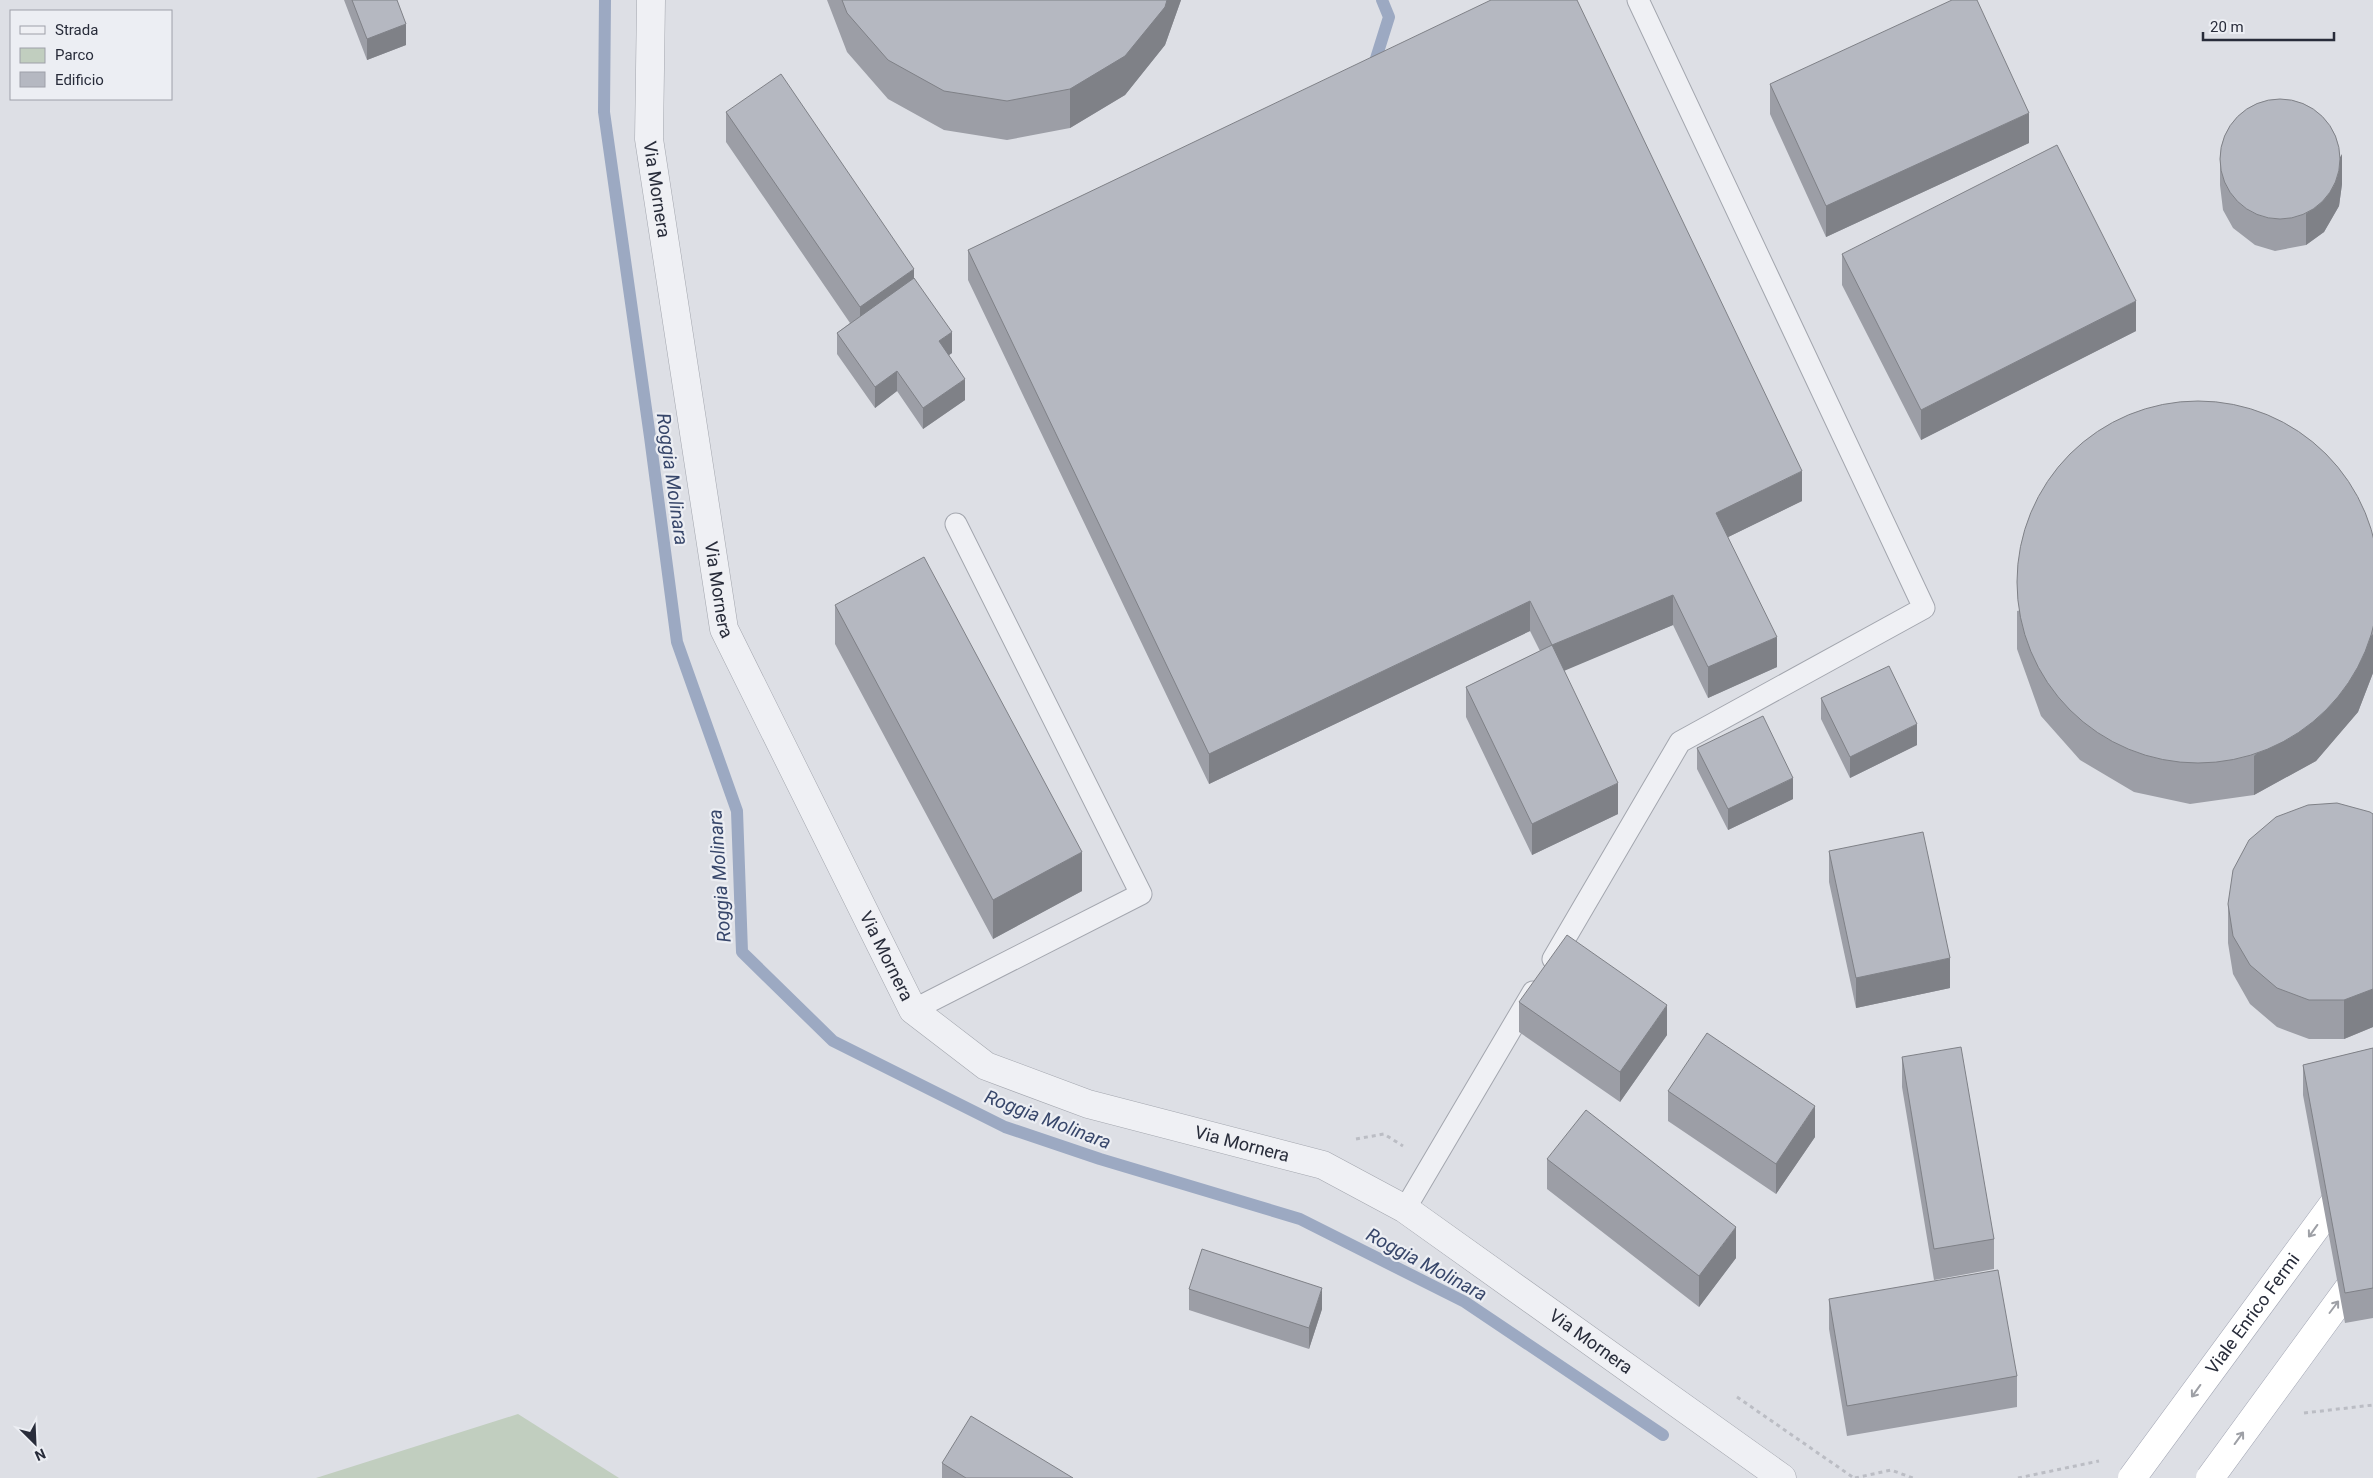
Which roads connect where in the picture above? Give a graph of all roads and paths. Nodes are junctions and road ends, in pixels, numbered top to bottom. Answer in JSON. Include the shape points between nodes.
{"nodes":[{"id":1,"x":652,"y":0,"type":"edge"},
{"id":2,"x":1638,"y":0,"type":"edge"},
{"id":3,"x":956,"y":524,"type":"dead end"},
{"id":4,"x":913,"y":1010,"type":"junction"},
{"id":5,"x":2373,"y":1150,"type":"edge"},
{"id":6,"x":1405,"y":1209,"type":"junction"},
{"id":7,"x":2373,"y":1255,"type":"edge"},
{"id":8,"x":1782,"y":1478,"type":"edge"},
{"id":9,"x":1855,"y":1478,"type":"edge"},
{"id":10,"x":1913,"y":1478,"type":"edge"},
{"id":11,"x":2132,"y":1478,"type":"edge"},
{"id":12,"x":2210,"y":1478,"type":"edge"}],
"edges":[{"from":1,"to":4,"type":"street","name":"Via Mornera","via":[[649,139],[724,629]]},
{"from":2,"to":6,"type":"lane","via":[[1924,608],[1680,742]]},
{"from":3,"to":4,"type":"lane","via":[[1141,894]]},
{"from":4,"to":6,"type":"street","name":"Via Mornera","via":[[986,1066],[1088,1104],[1323,1165]]},
{"from":5,"to":11,"type":"main road","name":"Viale Enrico Fermi","one_way":true,"bridge":true},
{"from":6,"to":8,"type":"street","name":"Via Mornera"},
{"from":12,"to":7,"type":"main road","one_way":true,"bridge":true},
{"from":9,"to":10,"type":"path","via":[[1891,1470]]}]}
